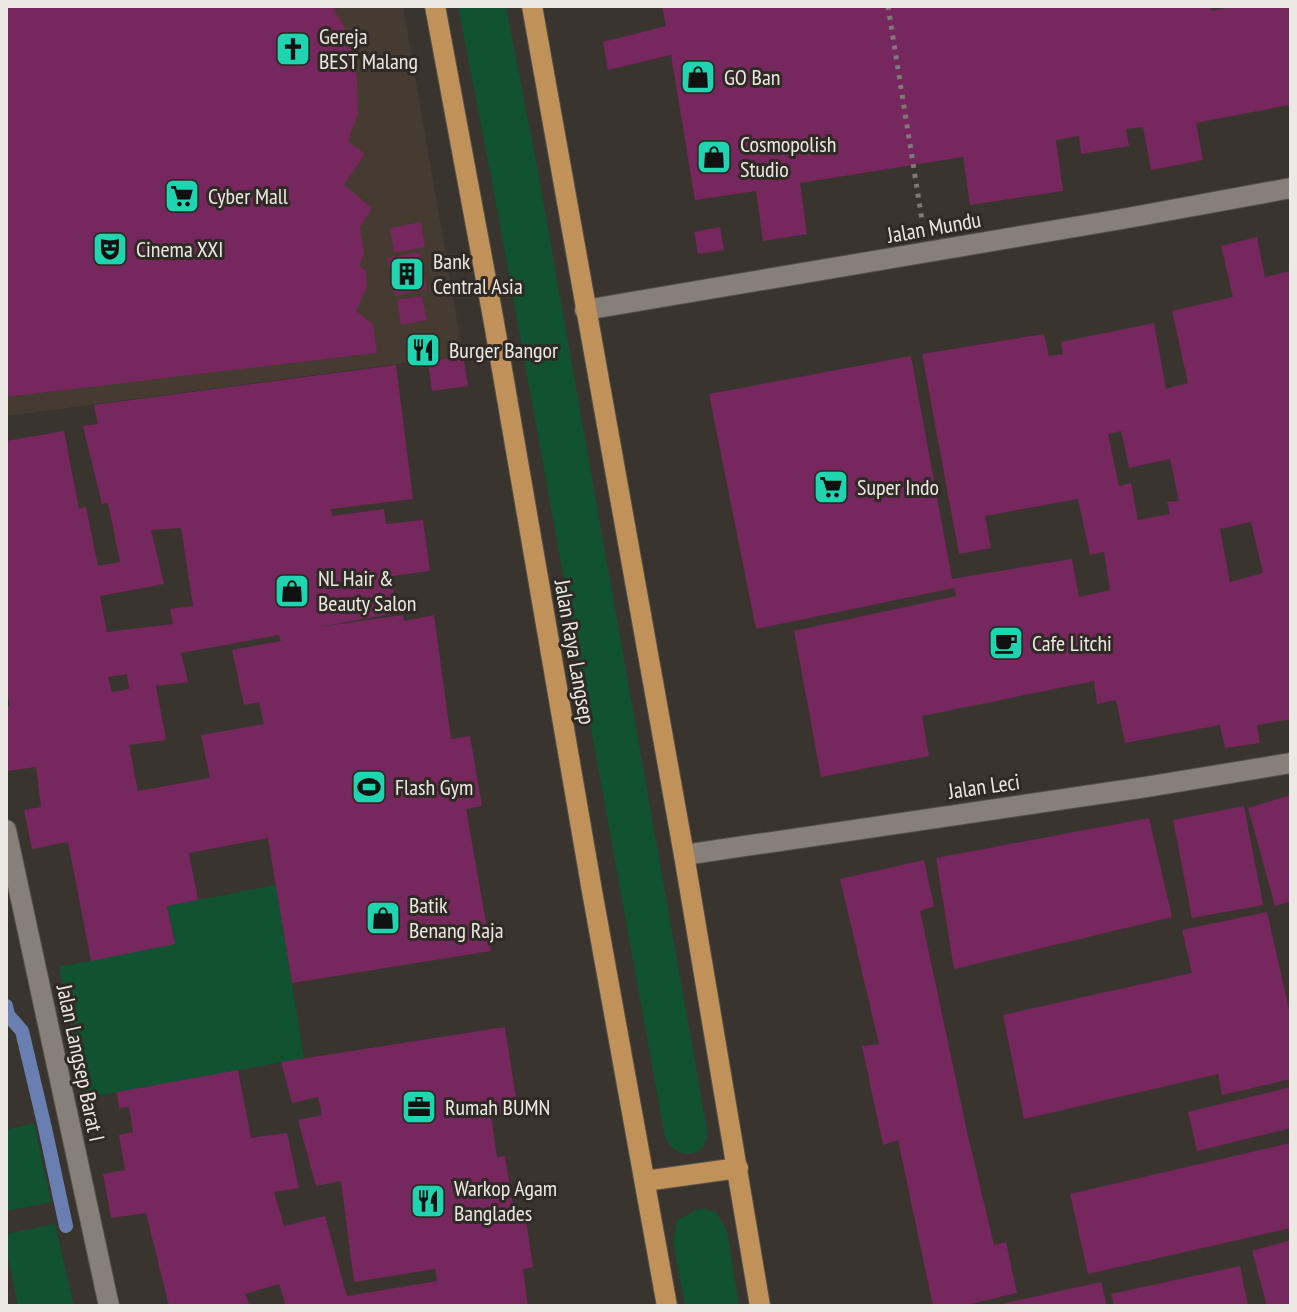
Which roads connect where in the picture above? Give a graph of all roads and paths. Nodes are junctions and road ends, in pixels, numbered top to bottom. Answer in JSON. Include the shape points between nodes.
{"nodes":[{"id":1,"x":435,"y":6,"type":"edge"},
{"id":2,"x":532,"y":6,"type":"edge"},
{"id":3,"x":888,"y":6,"type":"edge"},
{"id":4,"x":1291,"y":188,"type":"edge"},
{"id":5,"x":927,"y":253,"type":"junction"},
{"id":6,"x":585,"y":310,"type":"junction"},
{"id":7,"x":1291,"y":763,"type":"edge"},
{"id":8,"x":6,"y":830,"type":"edge"},
{"id":9,"x":684,"y":855,"type":"junction"},
{"id":10,"x":738,"y":1168,"type":"junction"},
{"id":11,"x":645,"y":1181,"type":"junction"},
{"id":12,"x":109,"y":1306,"type":"edge"},
{"id":13,"x":667,"y":1306,"type":"edge"},
{"id":14,"x":760,"y":1306,"type":"edge"}],
"edges":[{"from":1,"to":11,"type":"main road","name":"Jalan Raya Langsep"},
{"from":2,"to":6,"type":"main road"},
{"from":3,"to":5,"type":"path"},
{"from":4,"to":5,"type":"street","name":"Jalan Mundu"},
{"from":5,"to":6,"type":"street","name":"Jalan Mundu"},
{"from":6,"to":9,"type":"main road"},
{"from":7,"to":9,"type":"street","name":"Jalan Leci"},
{"from":8,"to":12,"type":"street","name":"Jalan Langsep Barat I"},
{"from":9,"to":10,"type":"main road"},
{"from":10,"to":11,"type":"main road"},
{"from":10,"to":14,"type":"main road"},
{"from":11,"to":13,"type":"main road","name":"Jalan Raya Langsep"}]}
